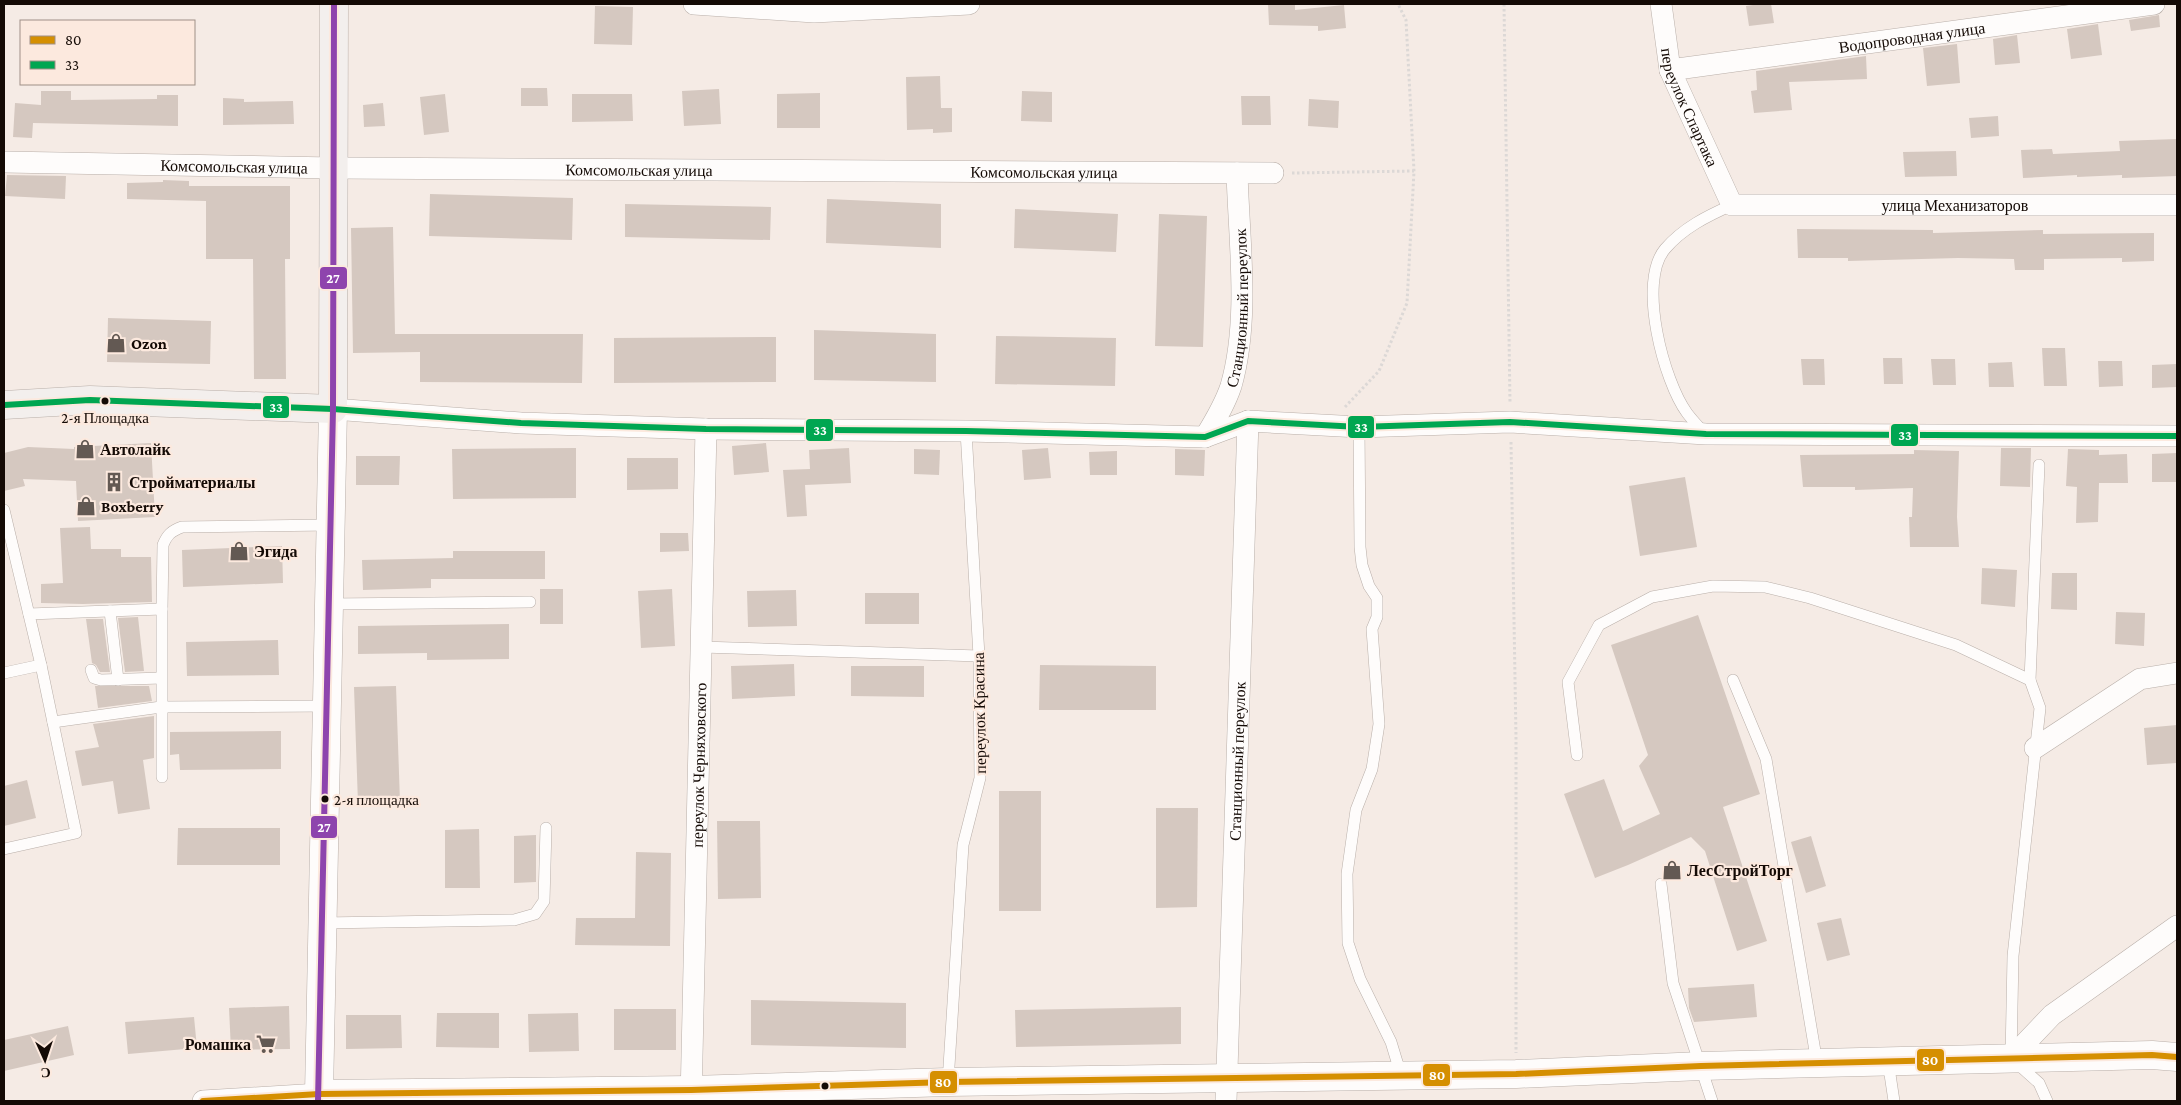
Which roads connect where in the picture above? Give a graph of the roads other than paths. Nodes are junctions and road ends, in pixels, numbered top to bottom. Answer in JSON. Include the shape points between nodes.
{"nodes":[{"id":1,"x":334,"y":4,"type":"edge"},
{"id":2,"x":694,"y":4,"type":"edge"},
{"id":3,"x":970,"y":4,"type":"edge"},
{"id":4,"x":1661,"y":4,"type":"edge"},
{"id":5,"x":2154,"y":4,"type":"edge"},
{"id":6,"x":1670,"y":70,"type":"junction"},
{"id":7,"x":4,"y":162,"type":"edge"},
{"id":8,"x":333,"y":168,"type":"junction"},
{"id":9,"x":1237,"y":172,"type":"junction"},
{"id":10,"x":1273,"y":173,"type":"road end"},
{"id":11,"x":1732,"y":205,"type":"junction"},
{"id":12,"x":2177,"y":206,"type":"edge"},
{"id":13,"x":4,"y":405,"type":"edge"},
{"id":14,"x":333,"y":409,"type":"junction"},
{"id":15,"x":1248,"y":421,"type":"junction"},
{"id":16,"x":1359,"y":427,"type":"junction"},
{"id":17,"x":706,"y":429,"type":"junction"},
{"id":18,"x":966,"y":431,"type":"junction"},
{"id":19,"x":1706,"y":434,"type":"junction"},
{"id":20,"x":2177,"y":436,"type":"edge"},
{"id":21,"x":1205,"y":437,"type":"junction"},
{"id":22,"x":2039,"y":465,"type":"dead end"},
{"id":23,"x":4,"y":510,"type":"edge"},
{"id":24,"x":330,"y":525,"type":"junction"},
{"id":25,"x":530,"y":602,"type":"dead end"},
{"id":26,"x":329,"y":604,"type":"junction"},
{"id":27,"x":162,"y":609,"type":"junction"},
{"id":28,"x":110,"y":611,"type":"junction"},
{"id":29,"x":29,"y":614,"type":"junction"},
{"id":30,"x":702,"y":647,"type":"junction"},
{"id":31,"x":979,"y":656,"type":"junction"},
{"id":32,"x":41,"y":665,"type":"junction"},
{"id":33,"x":91,"y":670,"type":"dead end"},
{"id":34,"x":4,"y":673,"type":"edge"},
{"id":35,"x":2177,"y":673,"type":"edge"},
{"id":36,"x":161,"y":678,"type":"junction"},
{"id":37,"x":118,"y":680,"type":"junction"},
{"id":38,"x":1732,"y":680,"type":"dead end"},
{"id":39,"x":2030,"y":680,"type":"junction"},
{"id":40,"x":161,"y":706,"type":"junction"},
{"id":41,"x":327,"y":706,"type":"junction"},
{"id":42,"x":53,"y":722,"type":"junction"},
{"id":43,"x":2035,"y":748,"type":"junction"},
{"id":44,"x":1577,"y":755,"type":"dead end"},
{"id":45,"x":162,"y":777,"type":"dead end"},
{"id":46,"x":546,"y":828,"type":"dead end"},
{"id":47,"x":4,"y":849,"type":"edge"},
{"id":48,"x":1661,"y":884,"type":"dead end"},
{"id":49,"x":322,"y":922,"type":"junction"},
{"id":50,"x":2177,"y":926,"type":"edge"},
{"id":51,"x":2177,"y":1056,"type":"edge"},
{"id":52,"x":2011,"y":1058,"type":"junction"},
{"id":53,"x":1888,"y":1061,"type":"junction"},
{"id":54,"x":1817,"y":1063,"type":"junction"},
{"id":55,"x":1701,"y":1066,"type":"junction"},
{"id":56,"x":1401,"y":1075,"type":"junction"},
{"id":57,"x":948,"y":1082,"type":"junction"},
{"id":58,"x":1226,"y":1089,"type":"edge"},
{"id":59,"x":692,"y":1096,"type":"edge"},
{"id":60,"x":318,"y":1098,"type":"edge"},
{"id":61,"x":203,"y":1101,"type":"edge"},
{"id":62,"x":1712,"y":1101,"type":"edge"},
{"id":63,"x":1894,"y":1101,"type":"edge"},
{"id":64,"x":2047,"y":1101,"type":"edge"}],
"edges":[{"from":1,"to":8,"type":"main road"},
{"from":2,"to":3,"type":"street","via":[[814,12]]},
{"from":4,"to":6,"type":"street","name":"переулок Спартака"},
{"from":5,"to":6,"type":"street","name":"Водопроводная улица"},
{"from":6,"to":11,"type":"street","name":"переулок Спартака"},
{"from":7,"to":8,"type":"street","name":"Комсомольская улица"},
{"from":8,"to":9,"type":"street","name":"Комсомольская улица"},
{"from":8,"to":14,"type":"main road"},
{"from":9,"to":10,"type":"street","name":"Комсомольская улица"},
{"from":9,"to":21,"type":"street","name":"Станционный переулок","via":[[1241,302],[1238,349],[1230,387]]},
{"from":11,"to":12,"type":"street","name":"улица Механизаторов"},
{"from":11,"to":19,"type":"lane","via":[[1702,218],[1664,250],[1656,268],[1655,322],[1664,362],[1687,413]]},
{"from":13,"to":14,"type":"main road","via":[[90,400]]},
{"from":14,"to":17,"type":"street","via":[[521,423]]},
{"from":14,"to":24,"type":"street"},
{"from":15,"to":16,"type":"street"},
{"from":15,"to":21,"type":"street"},
{"from":15,"to":58,"type":"street","name":"Станционный переулок"},
{"from":16,"to":19,"type":"street","via":[[1510,422]]},
{"from":16,"to":56,"type":"lane","via":[[1360,547],[1369,586],[1377,598],[1377,617],[1372,629],[1379,724],[1372,769],[1356,810],[1347,874],[1348,943],[1360,979],[1391,1042]]},
{"from":17,"to":18,"type":"street"},
{"from":17,"to":30,"type":"street","name":"переулок Черняховского"},
{"from":18,"to":21,"type":"street"},
{"from":18,"to":31,"type":"lane","name":"переулок Красина"},
{"from":19,"to":20,"type":"street"},
{"from":22,"to":39,"type":"lane"},
{"from":23,"to":29,"type":"lane"},
{"from":24,"to":26,"type":"street"},
{"from":24,"to":27,"type":"lane","via":[[182,527],[172,531],[163,545]]},
{"from":25,"to":26,"type":"lane"},
{"from":26,"to":41,"type":"street"},
{"from":27,"to":28,"type":"lane"},
{"from":27,"to":36,"type":"lane"},
{"from":28,"to":29,"type":"lane"},
{"from":28,"to":37,"type":"lane"},
{"from":29,"to":32,"type":"lane"},
{"from":30,"to":31,"type":"lane"},
{"from":30,"to":59,"type":"street","name":"переулок Черняховского"},
{"from":31,"to":57,"type":"lane","name":"переулок Красина","via":[[980,778],[963,845]]},
{"from":32,"to":34,"type":"lane"},
{"from":32,"to":42,"type":"lane"},
{"from":33,"to":37,"type":"lane","via":[[94,678]]},
{"from":35,"to":43,"type":"street","via":[[2140,679]]},
{"from":36,"to":37,"type":"lane"},
{"from":36,"to":40,"type":"lane"},
{"from":38,"to":54,"type":"lane","via":[[1766,759]]},
{"from":39,"to":43,"type":"lane","via":[[2040,708]]},
{"from":39,"to":44,"type":"lane","via":[[1956,645],[1810,598],[1765,587],[1713,586],[1652,597],[1599,625],[1568,682]]},
{"from":40,"to":41,"type":"lane"},
{"from":40,"to":42,"type":"lane"},
{"from":40,"to":45,"type":"lane"},
{"from":41,"to":49,"type":"street"},
{"from":42,"to":47,"type":"lane","via":[[76,833]]},
{"from":43,"to":52,"type":"lane","via":[[2013,956]]},
{"from":46,"to":49,"type":"lane","via":[[544,901],[535,914],[514,920]]},
{"from":48,"to":55,"type":"lane","via":[[1673,983]]},
{"from":49,"to":60,"type":"street"},
{"from":50,"to":52,"type":"street","via":[[2052,1015]]},
{"from":51,"to":52,"type":"street"},
{"from":52,"to":53,"type":"street"},
{"from":52,"to":64,"type":"lane","via":[[2039,1084]]},
{"from":53,"to":54,"type":"street"},
{"from":53,"to":63,"type":"lane"},
{"from":54,"to":55,"type":"street"},
{"from":55,"to":56,"type":"street"},
{"from":55,"to":62,"type":"lane"},
{"from":56,"to":58,"type":"street"},
{"from":57,"to":58,"type":"street"},
{"from":57,"to":59,"type":"street"},
{"from":59,"to":60,"type":"street"},
{"from":60,"to":61,"type":"street"}]}
